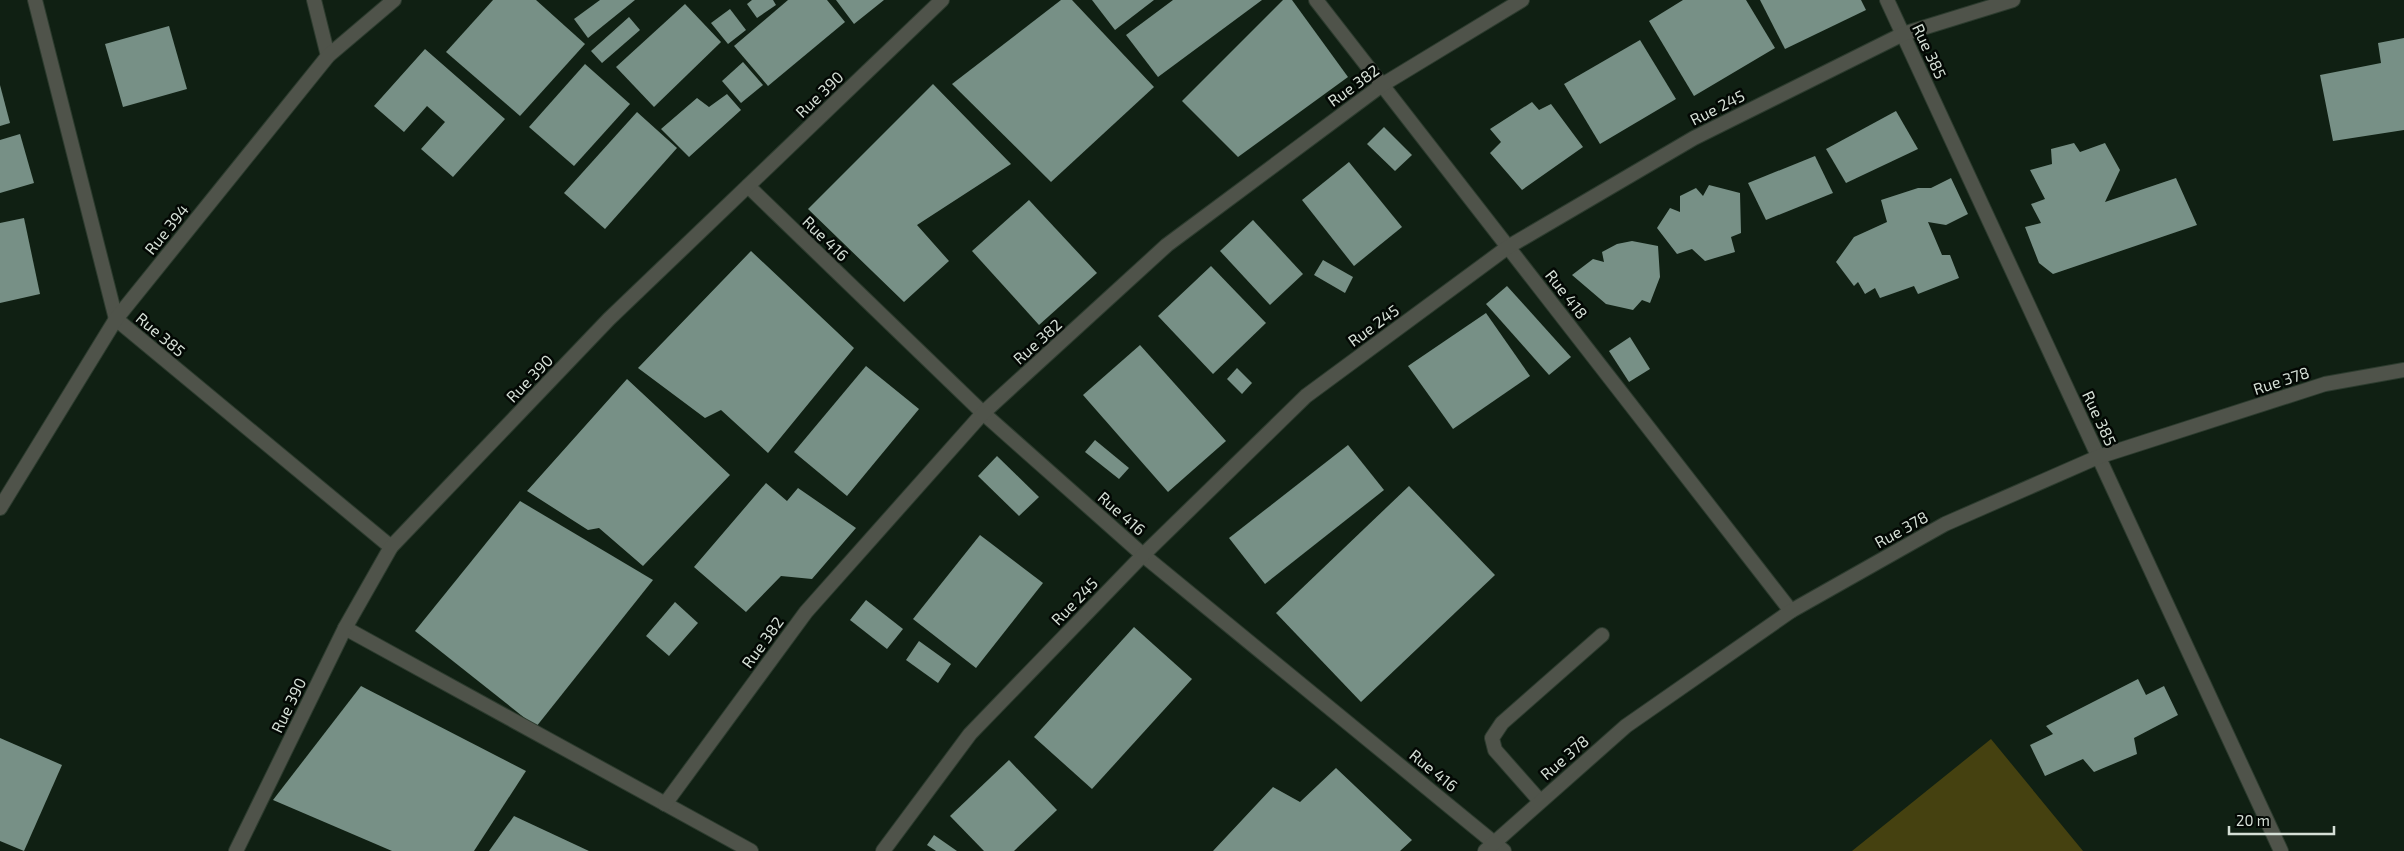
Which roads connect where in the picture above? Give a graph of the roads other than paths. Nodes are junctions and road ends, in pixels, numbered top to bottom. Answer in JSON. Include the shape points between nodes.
{"nodes":[{"id":1,"x":35,"y":0,"type":"edge"},
{"id":2,"x":314,"y":0,"type":"edge"},
{"id":3,"x":394,"y":0,"type":"edge"},
{"id":4,"x":942,"y":0,"type":"edge"},
{"id":5,"x":1316,"y":0,"type":"edge"},
{"id":6,"x":1522,"y":0,"type":"edge"},
{"id":7,"x":1887,"y":0,"type":"edge"},
{"id":8,"x":2013,"y":0,"type":"edge"},
{"id":9,"x":1903,"y":34,"type":"junction"},
{"id":10,"x":328,"y":56,"type":"junction"},
{"id":11,"x":1382,"y":85,"type":"junction"},
{"id":12,"x":748,"y":186,"type":"junction"},
{"id":13,"x":1508,"y":247,"type":"junction"},
{"id":14,"x":116,"y":319,"type":"junction"},
{"id":15,"x":2404,"y":370,"type":"edge"},
{"id":16,"x":983,"y":414,"type":"junction"},
{"id":17,"x":2098,"y":457,"type":"junction"},
{"id":18,"x":0,"y":508,"type":"edge"},
{"id":19,"x":391,"y":547,"type":"junction"},
{"id":20,"x":1143,"y":554,"type":"junction"},
{"id":21,"x":1791,"y":610,"type":"junction"},
{"id":22,"x":345,"y":628,"type":"junction"},
{"id":23,"x":1602,"y":635,"type":"dead end"},
{"id":24,"x":1540,"y":801,"type":"junction"},
{"id":25,"x":665,"y":804,"type":"junction"},
{"id":26,"x":1494,"y":848,"type":"edge"},
{"id":27,"x":236,"y":851,"type":"edge"},
{"id":28,"x":751,"y":851,"type":"edge"},
{"id":29,"x":883,"y":851,"type":"edge"},
{"id":30,"x":2281,"y":851,"type":"edge"}],
"edges":[{"from":1,"to":14,"type":"street","name":"Rue 385"},
{"from":2,"to":10,"type":"street"},
{"from":3,"to":10,"type":"street","name":"Rue 394"},
{"from":4,"to":12,"type":"street","name":"Rue 390"},
{"from":5,"to":11,"type":"street","name":"Rue 418"},
{"from":6,"to":11,"type":"street","name":"Rue 382"},
{"from":7,"to":9,"type":"street","name":"Rue 385"},
{"from":8,"to":9,"type":"street","name":"Rue 245"},
{"from":9,"to":13,"type":"street","name":"Rue 245","via":[[1694,138]]},
{"from":9,"to":17,"type":"street","name":"Rue 385"},
{"from":10,"to":14,"type":"street","name":"Rue 394"},
{"from":11,"to":13,"type":"street","name":"Rue 418"},
{"from":11,"to":16,"type":"street","name":"Rue 382","via":[[1167,245]]},
{"from":12,"to":16,"type":"street","name":"Rue 416"},
{"from":12,"to":19,"type":"street","name":"Rue 390","via":[[609,319]]},
{"from":13,"to":20,"type":"street","name":"Rue 245","via":[[1306,396]]},
{"from":13,"to":21,"type":"street","name":"Rue 418"},
{"from":14,"to":18,"type":"street","name":"Rue 394"},
{"from":14,"to":19,"type":"street","name":"Rue 385"},
{"from":15,"to":17,"type":"street","name":"Rue 378","via":[[2326,384]]},
{"from":16,"to":20,"type":"street","name":"Rue 416"},
{"from":16,"to":25,"type":"street","name":"Rue 382","via":[[806,612]]},
{"from":17,"to":21,"type":"street","name":"Rue 378","via":[[1945,524]]},
{"from":17,"to":30,"type":"street","name":"Rue 385"},
{"from":19,"to":22,"type":"street","name":"Rue 390"},
{"from":20,"to":26,"type":"street","name":"Rue 416"},
{"from":20,"to":29,"type":"street","name":"Rue 245","via":[[970,734]]},
{"from":21,"to":24,"type":"street","name":"Rue 378","via":[[1626,726]]},
{"from":22,"to":25,"type":"street"},
{"from":22,"to":27,"type":"street","name":"Rue 390"},
{"from":23,"to":24,"type":"street","via":[[1502,723],[1492,738],[1495,750]]},
{"from":24,"to":26,"type":"street","name":"Rue 378"},
{"from":25,"to":28,"type":"street"}]}
